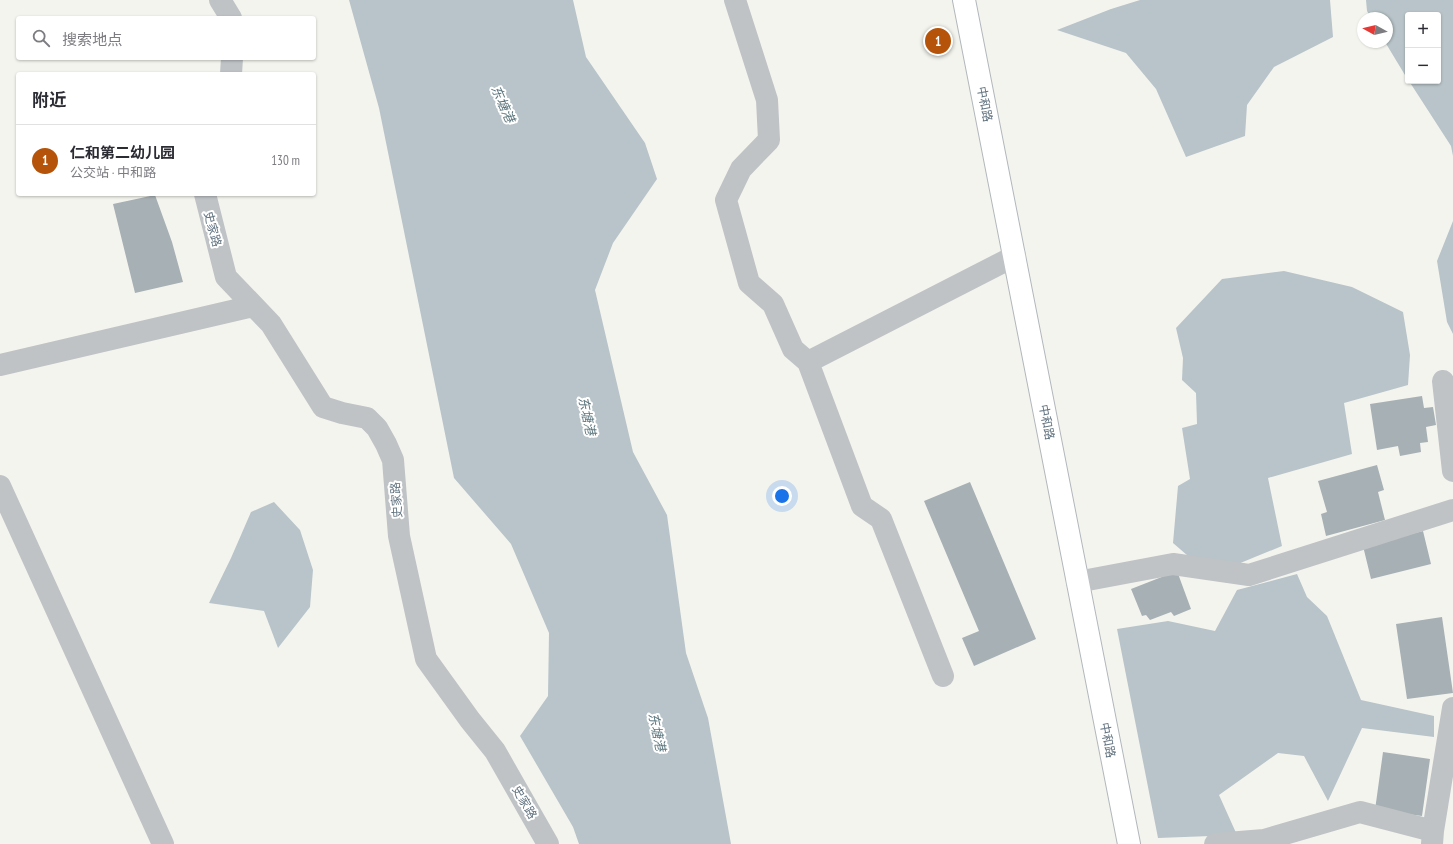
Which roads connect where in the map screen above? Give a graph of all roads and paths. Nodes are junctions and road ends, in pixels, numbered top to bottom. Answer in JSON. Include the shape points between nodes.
{"nodes":[{"id":1,"x":220,"y":0,"type":"edge"},
{"id":2,"x":735,"y":0,"type":"edge"},
{"id":3,"x":964,"y":0,"type":"edge"},
{"id":4,"x":230,"y":16,"type":"edge"},
{"id":5,"x":232,"y":60,"type":"edge"},
{"id":6,"x":231,"y":72,"type":"edge"},
{"id":7,"x":206,"y":196,"type":"edge"},
{"id":8,"x":1015,"y":256,"type":"junction"},
{"id":9,"x":253,"y":306,"type":"junction"},
{"id":10,"x":808,"y":362,"type":"junction"},
{"id":11,"x":0,"y":365,"type":"edge"},
{"id":12,"x":1443,"y":381,"type":"dead end"},
{"id":13,"x":1453,"y":471,"type":"edge"},
{"id":14,"x":0,"y":486,"type":"edge"},
{"id":15,"x":1453,"y":510,"type":"edge"},
{"id":16,"x":1077,"y":582,"type":"junction"},
{"id":17,"x":943,"y":676,"type":"dead end"},
{"id":18,"x":1453,"y":708,"type":"edge"},
{"id":19,"x":1432,"y":838,"type":"edge"},
{"id":20,"x":163,"y":844,"type":"edge"},
{"id":21,"x":548,"y":844,"type":"edge"},
{"id":22,"x":1129,"y":844,"type":"edge"},
{"id":23,"x":1214,"y":844,"type":"edge"}],
"edges":[{"from":1,"to":4,"type":"street"},
{"from":2,"to":10,"type":"street","via":[[767,100],[769,140],[740,169],[726,200],[749,283],[773,304],[793,348]]},
{"from":3,"to":8,"type":"street","name":"中和路"},
{"from":5,"to":6,"type":"street"},
{"from":7,"to":9,"type":"street","name":"史家路","via":[[226,277]]},
{"from":8,"to":10,"type":"street"},
{"from":8,"to":16,"type":"street","name":"中和路"},
{"from":9,"to":11,"type":"street"},
{"from":9,"to":21,"type":"street","name":"史家路","via":[[271,324],[324,406],[342,414],[366,418],[377,428],[386,444],[393,460],[398,536],[426,659],[495,751]]},
{"from":10,"to":17,"type":"street","via":[[862,506],[881,519]]},
{"from":12,"to":13,"type":"street"},
{"from":14,"to":20,"type":"street"},
{"from":15,"to":16,"type":"street","via":[[1249,575],[1173,564]]},
{"from":16,"to":22,"type":"street","name":"中和路"},
{"from":18,"to":19,"type":"street"},
{"from":19,"to":23,"type":"street","via":[[1360,812],[1264,840]]}]}
